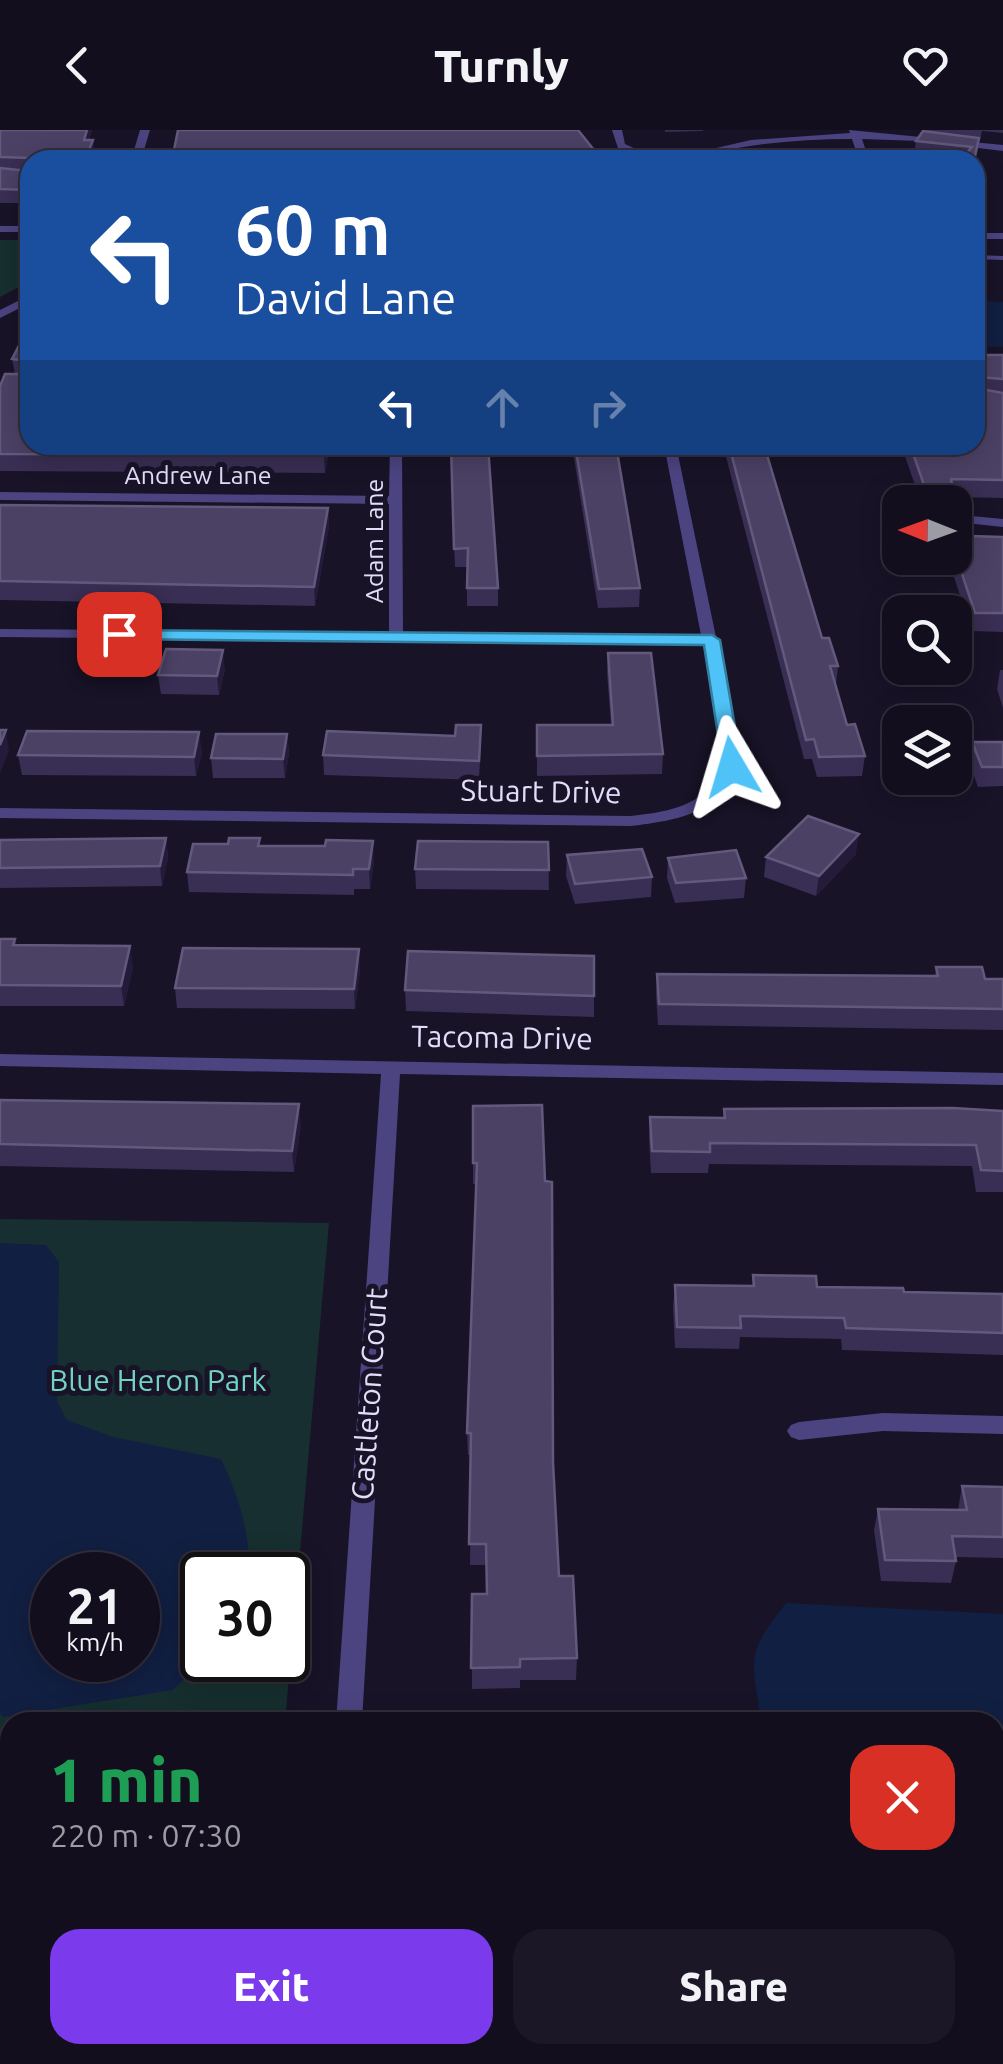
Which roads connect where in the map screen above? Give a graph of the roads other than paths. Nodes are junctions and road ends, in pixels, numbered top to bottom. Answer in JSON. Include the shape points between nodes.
{"nodes":[{"id":1,"x":616,"y":130,"type":"edge"},
{"id":2,"x":854,"y":131,"type":"edge"},
{"id":3,"x":1003,"y":148,"type":"edge"},
{"id":4,"x":630,"y":150,"type":"edge"},
{"id":5,"x":705,"y":150,"type":"edge"},
{"id":6,"x":396,"y":455,"type":"edge"},
{"id":7,"x":672,"y":455,"type":"edge"},
{"id":8,"x":0,"y":496,"type":"edge"},
{"id":9,"x":396,"y":500,"type":"junction"},
{"id":10,"x":972,"y":520,"type":"edge"},
{"id":11,"x":1003,"y":523,"type":"edge"},
{"id":12,"x":0,"y":633,"type":"edge"},
{"id":13,"x":396,"y":636,"type":"junction"},
{"id":14,"x":712,"y":640,"type":"junction"},
{"id":15,"x":0,"y":813,"type":"edge"},
{"id":16,"x":0,"y":1060,"type":"edge"},
{"id":17,"x":391,"y":1066,"type":"junction"},
{"id":18,"x":1003,"y":1079,"type":"edge"},
{"id":19,"x":1003,"y":1425,"type":"edge"},
{"id":20,"x":799,"y":1431,"type":"dead end"},
{"id":21,"x":350,"y":1712,"type":"edge"}],
"edges":[{"from":1,"to":4,"type":"street","via":[[620,146]]},
{"from":2,"to":3,"type":"street"},
{"from":2,"to":5,"type":"street","via":[[740,140]]},
{"from":6,"to":9,"type":"street","name":"Adam Lane"},
{"from":7,"to":14,"type":"street","name":"Stuart Drive"},
{"from":8,"to":9,"type":"street","name":"Andrew Lane"},
{"from":9,"to":13,"type":"street","name":"Adam Lane"},
{"from":10,"to":11,"type":"street"},
{"from":12,"to":13,"type":"street"},
{"from":13,"to":14,"type":"street"},
{"from":14,"to":15,"type":"street","name":"Stuart Drive","via":[[732,767],[714,794],[671,815],[615,821]]},
{"from":16,"to":17,"type":"street","name":"Tacoma Drive"},
{"from":17,"to":18,"type":"street","name":"Tacoma Drive"},
{"from":17,"to":21,"type":"street","name":"Castleton Court"},
{"from":19,"to":20,"type":"street","via":[[883,1422]]}]}
